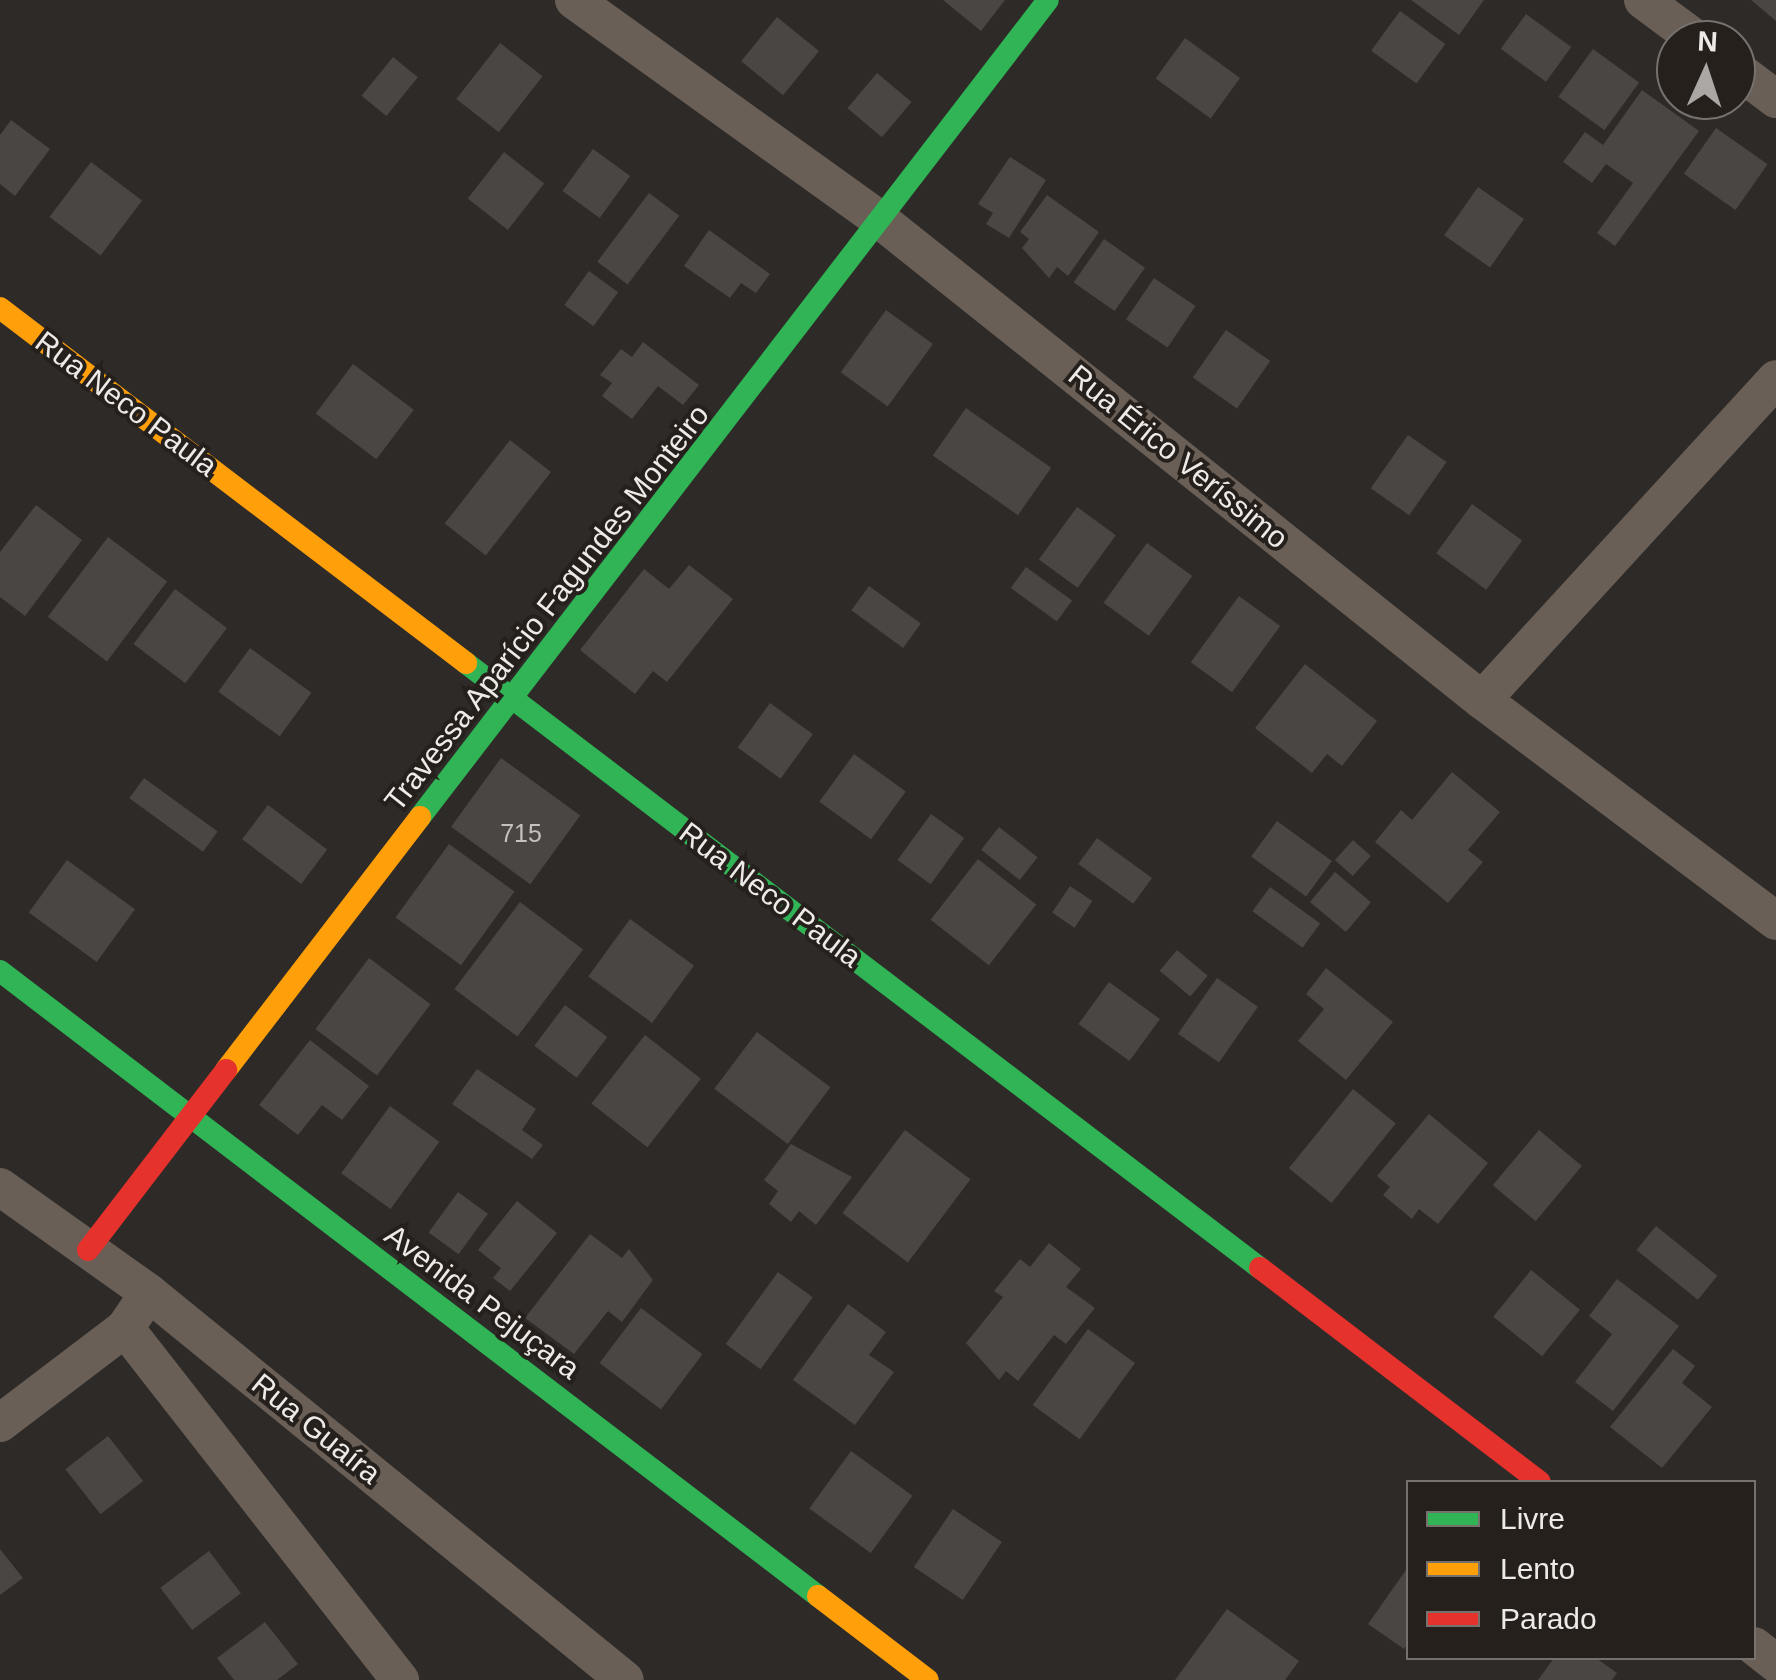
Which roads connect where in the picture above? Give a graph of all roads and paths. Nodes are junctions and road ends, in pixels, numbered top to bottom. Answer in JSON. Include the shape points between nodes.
{"nodes":[{"id":1,"x":574,"y":0,"type":"edge"},
{"id":2,"x":1048,"y":0,"type":"edge"},
{"id":3,"x":1644,"y":0,"type":"edge"},
{"id":4,"x":1670,"y":20,"type":"edge"},
{"id":5,"x":884,"y":223,"type":"junction"},
{"id":6,"x":0,"y":308,"type":"edge"},
{"id":7,"x":1776,"y":379,"type":"edge"},
{"id":8,"x":513,"y":698,"type":"junction"},
{"id":9,"x":1482,"y":700,"type":"junction"},
{"id":10,"x":1776,"y":921,"type":"edge"},
{"id":11,"x":0,"y":971,"type":"edge"},
{"id":12,"x":192,"y":1118,"type":"junction"},
{"id":13,"x":0,"y":1187,"type":"edge"},
{"id":14,"x":88,"y":1250,"type":"junction"},
{"id":15,"x":149,"y":1293,"type":"junction"},
{"id":16,"x":125,"y":1328,"type":"junction"},
{"id":17,"x":0,"y":1424,"type":"edge"},
{"id":18,"x":1537,"y":1480,"type":"edge"},
{"id":19,"x":1756,"y":1648,"type":"edge"},
{"id":20,"x":1776,"y":1663,"type":"edge"},
{"id":21,"x":400,"y":1680,"type":"edge"},
{"id":22,"x":626,"y":1680,"type":"edge"},
{"id":23,"x":928,"y":1680,"type":"edge"}],
"edges":[{"from":1,"to":5,"type":"street","name":"Rua Érico Veríssimo"},
{"from":2,"to":5,"type":"street","name":"Travessa Aparício Fagundes Monteiro"},
{"from":3,"to":4,"type":"street"},
{"from":5,"to":8,"type":"street","name":"Travessa Aparício Fagundes Monteiro"},
{"from":5,"to":9,"type":"street","name":"Rua Érico Veríssimo"},
{"from":6,"to":8,"type":"street","name":"Rua Neco Paula"},
{"from":7,"to":9,"type":"street"},
{"from":8,"to":12,"type":"street","name":"Travessa Aparício Fagundes Monteiro"},
{"from":8,"to":18,"type":"street","name":"Rua Neco Paula"},
{"from":9,"to":10,"type":"street","name":"Rua Érico Veríssimo"},
{"from":11,"to":12,"type":"street","name":"Avenida Pejuçara"},
{"from":12,"to":14,"type":"street","name":"Travessa Aparício Fagundes Monteiro"},
{"from":12,"to":23,"type":"street","name":"Avenida Pejuçara"},
{"from":13,"to":14,"type":"street","name":"Rua Guaíra"},
{"from":14,"to":15,"type":"street","name":"Rua Guaíra"},
{"from":15,"to":16,"type":"street"},
{"from":15,"to":22,"type":"street","name":"Rua Guaíra"},
{"from":16,"to":17,"type":"street"},
{"from":16,"to":21,"type":"street"},
{"from":19,"to":20,"type":"street"}]}
